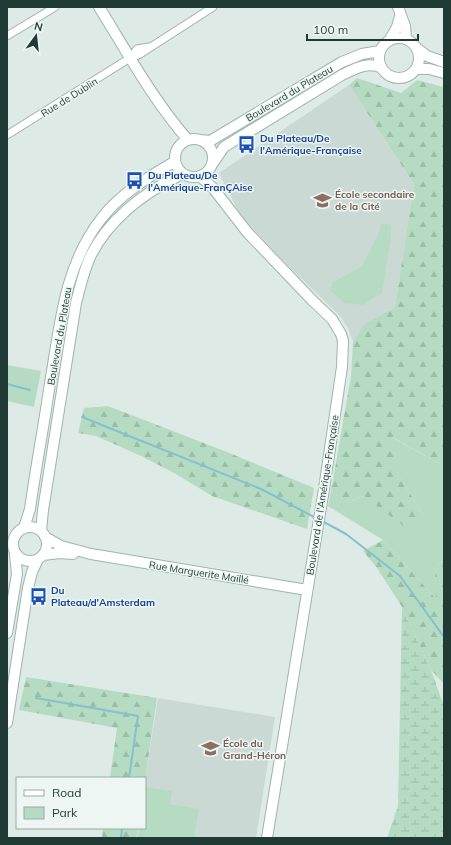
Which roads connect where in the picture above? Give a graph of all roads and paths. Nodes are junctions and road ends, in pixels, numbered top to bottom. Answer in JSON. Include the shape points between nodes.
{"nodes":[{"id":1,"x":54,"y":7,"type":"edge"},
{"id":2,"x":98,"y":7,"type":"edge"},
{"id":3,"x":213,"y":7,"type":"edge"},
{"id":4,"x":399,"y":12,"type":"edge"},
{"id":5,"x":8,"y":34,"type":"edge"},
{"id":6,"x":406,"y":39,"type":"junction"},
{"id":7,"x":389,"y":41,"type":"junction"},
{"id":8,"x":418,"y":49,"type":"junction"},
{"id":9,"x":380,"y":51,"type":"junction"},
{"id":10,"x":130,"y":58,"type":"junction"},
{"id":11,"x":444,"y":62,"type":"edge"},
{"id":12,"x":382,"y":68,"type":"junction"},
{"id":13,"x":417,"y":68,"type":"junction"},
{"id":14,"x":444,"y":73,"type":"edge"},
{"id":15,"x":7,"y":135,"type":"edge"},
{"id":16,"x":200,"y":140,"type":"junction"},
{"id":17,"x":184,"y":142,"type":"junction"},
{"id":18,"x":174,"y":162,"type":"junction"},
{"id":19,"x":207,"y":170,"type":"junction"},
{"id":20,"x":182,"y":174,"type":"junction"},
{"id":21,"x":24,"y":528,"type":"junction"},
{"id":22,"x":43,"y":534,"type":"junction"},
{"id":23,"x":11,"y":536,"type":"edge"},
{"id":24,"x":12,"y":549,"type":"edge"},
{"id":25,"x":91,"y":554,"type":"junction"},
{"id":26,"x":41,"y":557,"type":"junction"},
{"id":27,"x":307,"y":590,"type":"junction"},
{"id":28,"x":7,"y":633,"type":"edge"},
{"id":29,"x":7,"y":723,"type":"edge"},
{"id":30,"x":267,"y":838,"type":"edge"}],
"edges":[{"from":1,"to":5,"type":"street"},
{"from":2,"to":10,"type":"main road"},
{"from":3,"to":10,"type":"street","name":"Rue de Dublin"},
{"from":4,"to":6,"type":"main road","via":[[405,26]]},
{"from":4,"to":7,"type":"main road","via":[[397,27]]},
{"from":6,"to":7,"type":"main road","via":[[394,38]]},
{"from":6,"to":8,"type":"main road"},
{"from":7,"to":9,"type":"main road"},
{"from":8,"to":11,"type":"main road","via":[[427,56]]},
{"from":8,"to":13,"type":"main road","via":[[420,56]]},
{"from":9,"to":12,"type":"main road"},
{"from":9,"to":16,"type":"main road","name":"Boulevard du Plateau","via":[[362,54],[342,62],[210,141]]},
{"from":10,"to":15,"type":"street","name":"Rue de Dublin"},
{"from":10,"to":17,"type":"main road"},
{"from":12,"to":13,"type":"main road","via":[[390,76],[402,78]]},
{"from":12,"to":19,"type":"main road","name":"Boulevard du Plateau","via":[[370,65],[342,75],[224,147]]},
{"from":13,"to":14,"type":"main road"},
{"from":16,"to":17,"type":"main road"},
{"from":16,"to":19,"type":"main road","via":[[211,149],[213,156]]},
{"from":17,"to":18,"type":"main road","via":[[174,155]]},
{"from":18,"to":20,"type":"main road"},
{"from":18,"to":21,"type":"main road","name":"Boulevard du Plateau","via":[[122,197],[111,208],[91,234],[75,265],[63,308],[30,508]]},
{"from":19,"to":20,"type":"main road","via":[[189,177]]},
{"from":19,"to":27,"type":"main road","name":"Boulevard de l'Amérique-Française","via":[[219,196],[247,232],[332,319],[343,341],[340,386]]},
{"from":20,"to":22,"type":"main road","name":"Boulevard du Plateau","via":[[130,207],[104,234],[83,276],[76,303],[43,510]]},
{"from":21,"to":22,"type":"main road","via":[[36,528]]},
{"from":21,"to":23,"type":"main road"},
{"from":22,"to":25,"type":"main road","name":"Rue Marguerite Maillé","via":[[61,546]]},
{"from":22,"to":26,"type":"main road","via":[[47,543]]},
{"from":23,"to":24,"type":"main road"},
{"from":24,"to":26,"type":"main road","via":[[26,561]]},
{"from":24,"to":28,"type":"main road","via":[[17,574]]},
{"from":25,"to":26,"type":"main road","name":"Rue Marguerite Maillé","via":[[60,553]]},
{"from":25,"to":27,"type":"main road","name":"Rue Marguerite Maillé"},
{"from":26,"to":29,"type":"main road","via":[[32,572],[28,588]]},
{"from":27,"to":30,"type":"main road","name":"Boulevard de l'Amérique-Française"}]}
